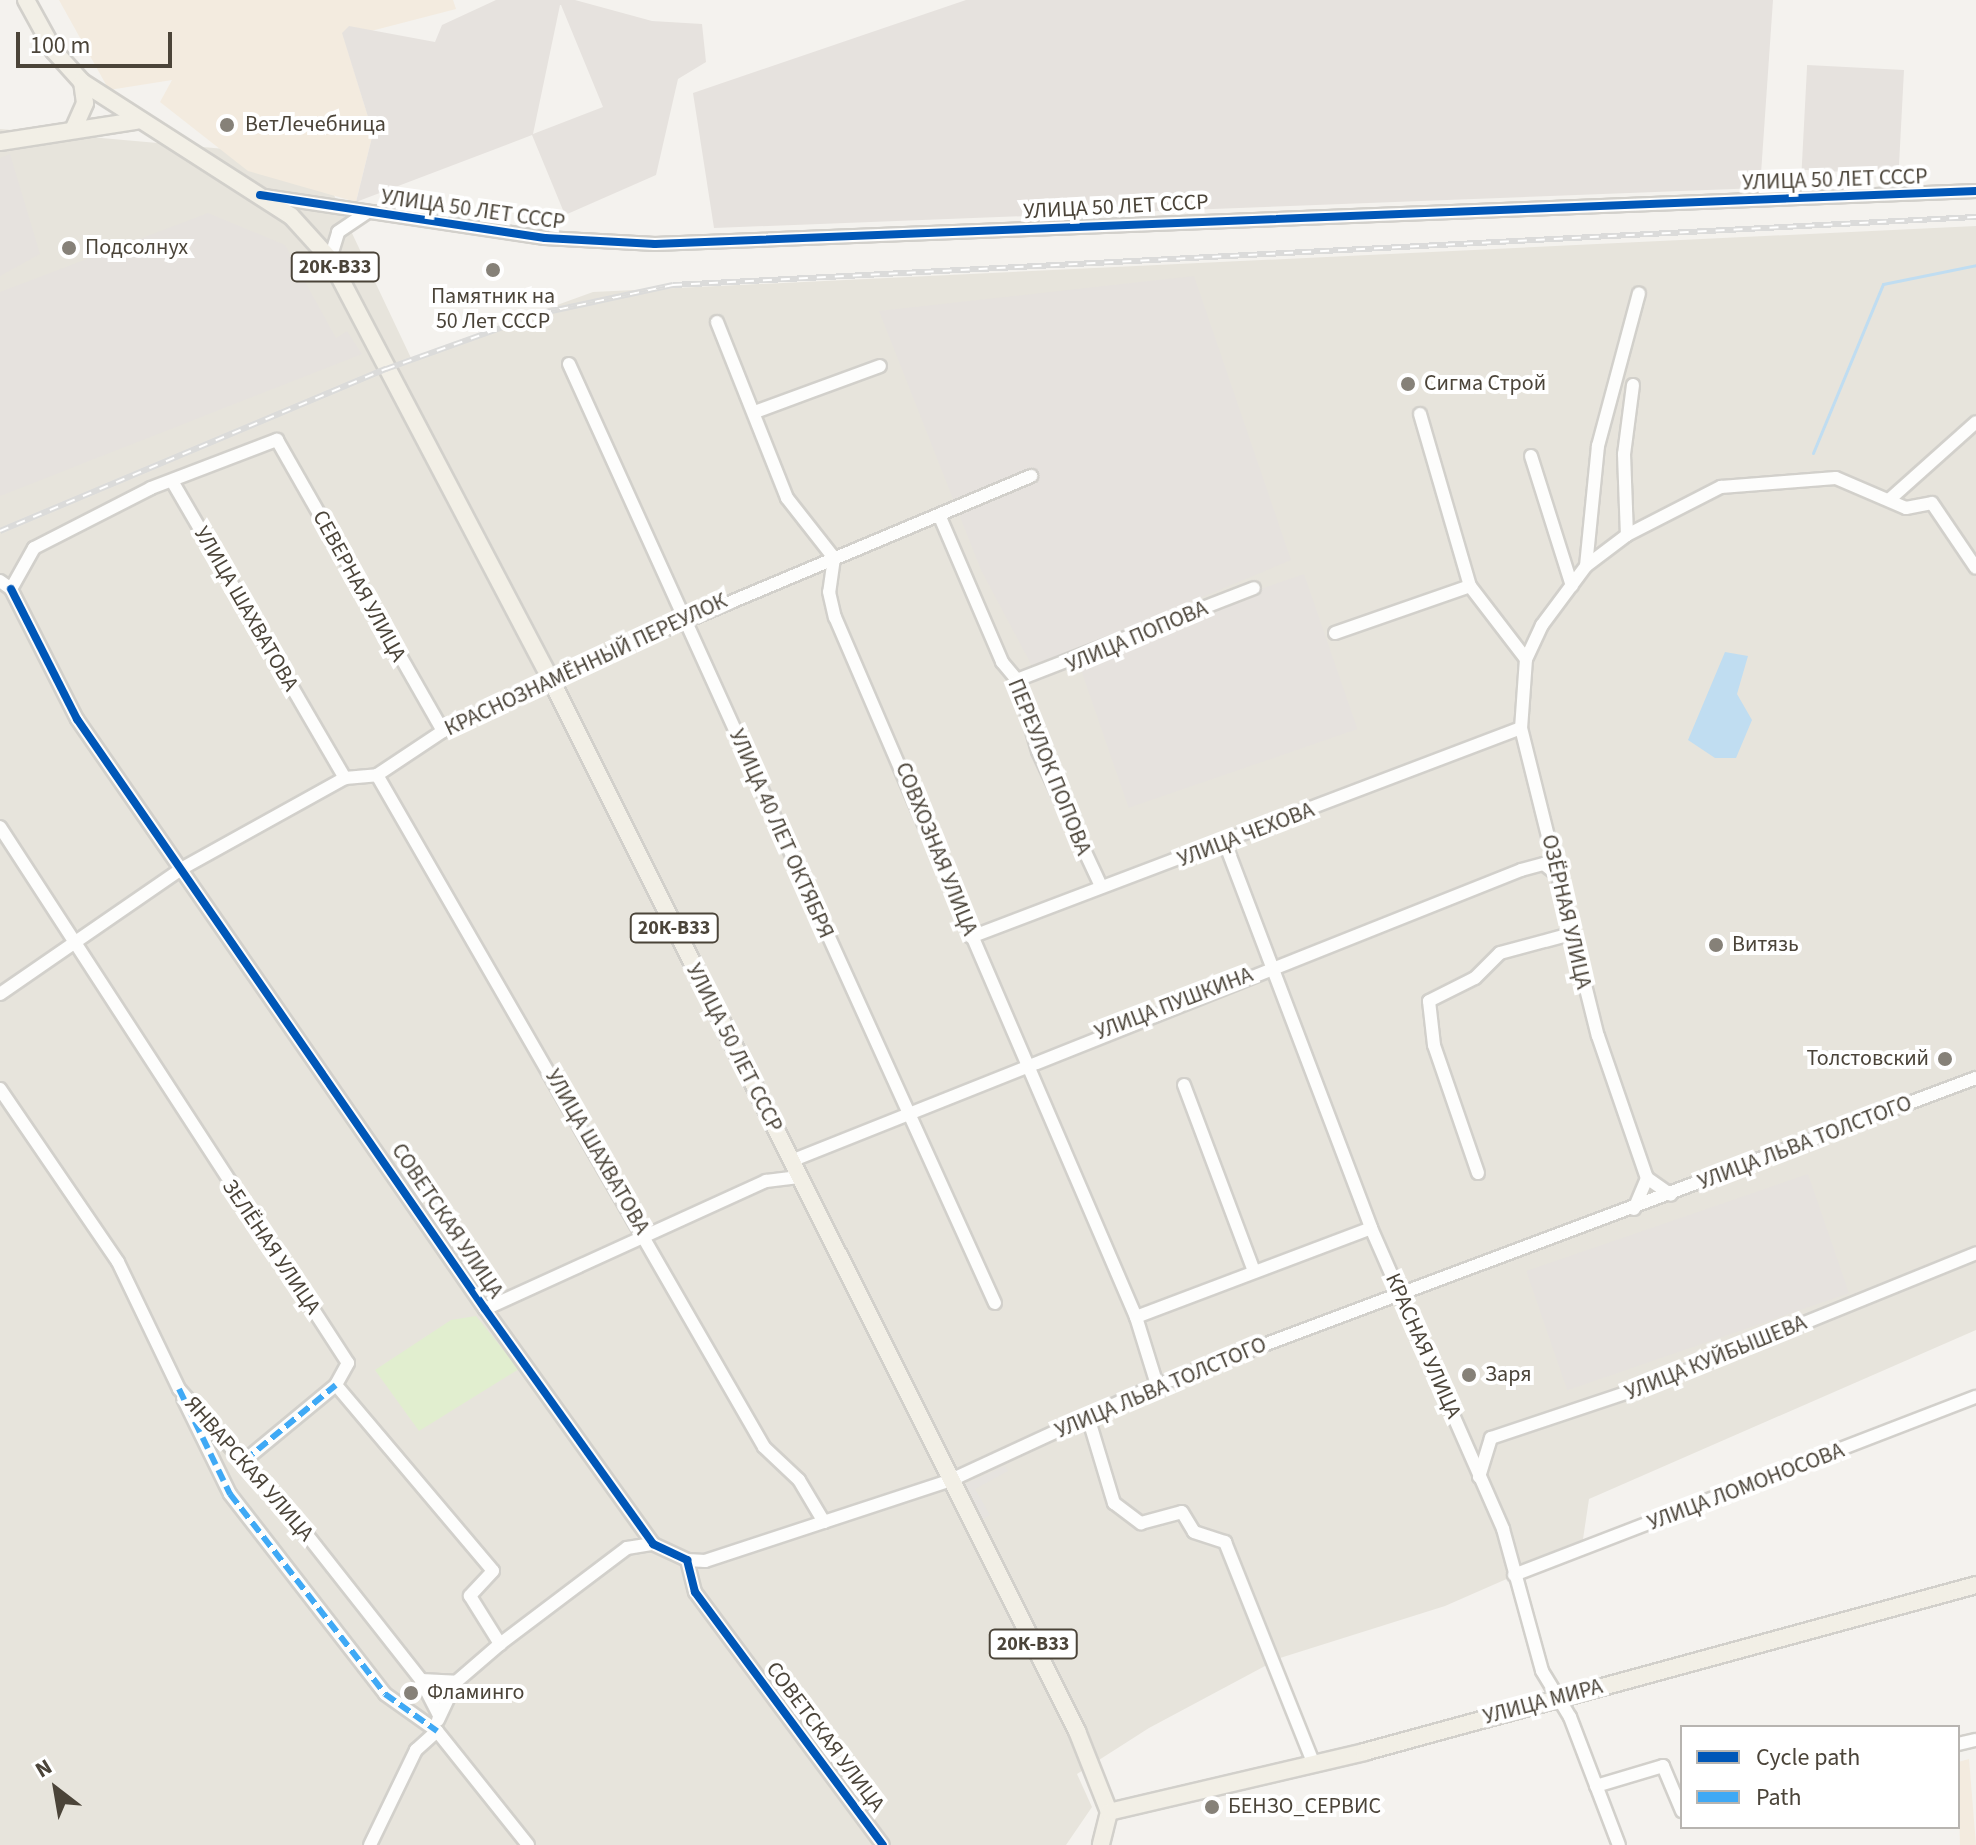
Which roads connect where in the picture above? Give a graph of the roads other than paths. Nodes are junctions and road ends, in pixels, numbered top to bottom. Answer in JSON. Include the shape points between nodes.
{"nodes":[{"id":1,"x":26,"y":0,"type":"edge"},
{"id":2,"x":82,"y":82,"type":"junction"},
{"id":3,"x":136,"y":121,"type":"junction"},
{"id":4,"x":74,"y":128,"type":"junction"},
{"id":5,"x":0,"y":142,"type":"edge"},
{"id":6,"x":1976,"y":191,"type":"edge"},
{"id":7,"x":260,"y":195,"type":"junction"},
{"id":8,"x":366,"y":213,"type":"junction"},
{"id":9,"x":330,"y":259,"type":"junction"},
{"id":10,"x":1639,"y":293,"type":"dead end"},
{"id":11,"x":717,"y":322,"type":"dead end"},
{"id":12,"x":569,"y":364,"type":"dead end"},
{"id":13,"x":880,"y":366,"type":"dead end"},
{"id":14,"x":1633,"y":385,"type":"dead end"},
{"id":15,"x":755,"y":412,"type":"junction"},
{"id":16,"x":1420,"y":414,"type":"dead end"},
{"id":17,"x":1976,"y":422,"type":"edge"},
{"id":18,"x":1531,"y":456,"type":"dead end"},
{"id":19,"x":1031,"y":476,"type":"dead end"},
{"id":20,"x":172,"y":481,"type":"junction"},
{"id":21,"x":1890,"y":499,"type":"junction"},
{"id":22,"x":940,"y":517,"type":"junction"},
{"id":23,"x":1627,"y":535,"type":"junction"},
{"id":24,"x":834,"y":558,"type":"junction"},
{"id":25,"x":1586,"y":566,"type":"junction"},
{"id":26,"x":1976,"y":568,"type":"edge"},
{"id":27,"x":5,"y":585,"type":"edge"},
{"id":28,"x":1470,"y":586,"type":"junction"},
{"id":29,"x":1572,"y":586,"type":"junction"},
{"id":30,"x":1254,"y":588,"type":"dead end"},
{"id":31,"x":684,"y":618,"type":"junction"},
{"id":32,"x":1335,"y":633,"type":"dead end"},
{"id":33,"x":1526,"y":659,"type":"junction"},
{"id":34,"x":550,"y":678,"type":"junction"},
{"id":35,"x":1017,"y":680,"type":"junction"},
{"id":36,"x":1521,"y":728,"type":"junction"},
{"id":37,"x":443,"y":731,"type":"junction"},
{"id":38,"x":377,"y":775,"type":"junction"},
{"id":39,"x":345,"y":778,"type":"junction"},
{"id":40,"x":0,"y":827,"type":"edge"},
{"id":41,"x":1225,"y":843,"type":"junction"},
{"id":42,"x":181,"y":869,"type":"junction"},
{"id":43,"x":1559,"y":876,"type":"junction"},
{"id":44,"x":1101,"y":886,"type":"junction"},
{"id":45,"x":1567,"y":935,"type":"junction"},
{"id":46,"x":971,"y":937,"type":"junction"},
{"id":47,"x":71,"y":946,"type":"junction"},
{"id":48,"x":1270,"y":967,"type":"junction"},
{"id":49,"x":0,"y":994,"type":"edge"},
{"id":50,"x":1023,"y":1063,"type":"junction"},
{"id":51,"x":1976,"y":1078,"type":"edge"},
{"id":52,"x":1184,"y":1085,"type":"dead end"},
{"id":53,"x":0,"y":1089,"type":"edge"},
{"id":54,"x":906,"y":1111,"type":"junction"},
{"id":55,"x":791,"y":1161,"type":"junction"},
{"id":56,"x":1478,"y":1173,"type":"dead end"},
{"id":57,"x":799,"y":1177,"type":"junction"},
{"id":58,"x":1647,"y":1178,"type":"junction"},
{"id":59,"x":1671,"y":1195,"type":"junction"},
{"id":60,"x":1634,"y":1209,"type":"junction"},
{"id":61,"x":1371,"y":1228,"type":"junction"},
{"id":62,"x":647,"y":1235,"type":"junction"},
{"id":63,"x":1976,"y":1253,"type":"edge"},
{"id":64,"x":1253,"y":1269,"type":"junction"},
{"id":65,"x":1398,"y":1293,"type":"junction"},
{"id":66,"x":995,"y":1303,"type":"dead end"},
{"id":67,"x":485,"y":1309,"type":"junction"},
{"id":68,"x":1136,"y":1317,"type":"junction"},
{"id":69,"x":336,"y":1385,"type":"junction"},
{"id":70,"x":1157,"y":1385,"type":"junction"},
{"id":71,"x":179,"y":1389,"type":"junction"},
{"id":72,"x":1976,"y":1397,"type":"edge"},
{"id":73,"x":1088,"y":1417,"type":"junction"},
{"id":74,"x":244,"y":1461,"type":"junction"},
{"id":75,"x":1479,"y":1477,"type":"junction"},
{"id":76,"x":951,"y":1480,"type":"junction"},
{"id":77,"x":824,"y":1522,"type":"junction"},
{"id":78,"x":653,"y":1544,"type":"junction"},
{"id":79,"x":687,"y":1560,"type":"junction"},
{"id":80,"x":1514,"y":1575,"type":"junction"},
{"id":81,"x":1976,"y":1585,"type":"edge"},
{"id":82,"x":500,"y":1644,"type":"junction"},
{"id":83,"x":421,"y":1680,"type":"junction"},
{"id":84,"x":456,"y":1682,"type":"junction"},
{"id":85,"x":1557,"y":1697,"type":"junction"},
{"id":86,"x":439,"y":1715,"type":"junction"},
{"id":87,"x":437,"y":1731,"type":"junction"},
{"id":88,"x":1314,"y":1764,"type":"junction"},
{"id":89,"x":1596,"y":1786,"type":"junction"},
{"id":90,"x":1680,"y":1806,"type":"edge"},
{"id":91,"x":1109,"y":1812,"type":"junction"},
{"id":92,"x":370,"y":1845,"type":"edge"},
{"id":93,"x":528,"y":1845,"type":"edge"},
{"id":94,"x":883,"y":1845,"type":"edge"},
{"id":95,"x":1101,"y":1845,"type":"edge"},
{"id":96,"x":1619,"y":1845,"type":"edge"}],
"edges":[{"from":1,"to":2,"type":"main road","name":"УЛИЦА 50 ЛЕТ СССР","via":[[54,51]]},
{"from":2,"to":3,"type":"main road","name":"УЛИЦА 50 ЛЕТ СССР"},
{"from":2,"to":4,"type":"main road","via":[[85,103]]},
{"from":3,"to":4,"type":"main road"},
{"from":3,"to":7,"type":"main road","name":"УЛИЦА 50 ЛЕТ СССР","number":"20К-В33"},
{"from":4,"to":5,"type":"main road"},
{"from":6,"to":8,"type":"street","name":"УЛИЦА 50 ЛЕТ СССР","via":[[655,244],[591,244]]},
{"from":7,"to":8,"type":"street","name":"УЛИЦА 50 ЛЕТ СССР"},
{"from":7,"to":9,"type":"main road","name":"УЛИЦА 50 ЛЕТ СССР","number":"20К-В33"},
{"from":8,"to":9,"type":"street","via":[[341,228]]},
{"from":9,"to":34,"type":"main road","name":"УЛИЦА 50 ЛЕТ СССР","number":"20К-В33"},
{"from":10,"to":25,"type":"street","via":[[1598,446]]},
{"from":11,"to":15,"type":"street"},
{"from":12,"to":31,"type":"street","name":"УЛИЦА 40 ЛЕТ ОКТЯБРЯ"},
{"from":13,"to":15,"type":"street"},
{"from":14,"to":23,"type":"street","via":[[1624,454]]},
{"from":15,"to":24,"type":"street","via":[[787,498]]},
{"from":16,"to":28,"type":"street"},
{"from":17,"to":21,"type":"street"},
{"from":18,"to":29,"type":"street"},
{"from":19,"to":22,"type":"street","name":"КРАСНОЗНАМЁННЫЙ ПЕРЕУЛОК"},
{"from":20,"to":27,"type":"street","via":[[34,548]]},
{"from":20,"to":37,"type":"street","name":"СЕВЕРНАЯ УЛИЦА","via":[[277,440]]},
{"from":20,"to":39,"type":"street","name":"УЛИЦА ШАХВАТОВА"},
{"from":21,"to":23,"type":"street","via":[[1836,478],[1758,478],[1684,501]]},
{"from":21,"to":26,"type":"street","via":[[1906,508],[1932,503]]},
{"from":22,"to":24,"type":"street","name":"КРАСНОЗНАМЁННЫЙ ПЕРЕУЛОК"},
{"from":22,"to":35,"type":"street","name":"ПЕРЕУЛОК ПОПОВА","via":[[1002,662]]},
{"from":23,"to":25,"type":"street"},
{"from":24,"to":31,"type":"street","name":"КРАСНОЗНАМЁННЫЙ ПЕРЕУЛОК"},
{"from":24,"to":46,"type":"street","name":"СОВХОЗНАЯ УЛИЦА","via":[[829,592],[835,617]]},
{"from":25,"to":29,"type":"street","name":"ОЗЁРНАЯ УЛИЦА"},
{"from":27,"to":42,"type":"street","name":"СОВЕТСКАЯ УЛИЦА","via":[[77,719]]},
{"from":28,"to":32,"type":"street"},
{"from":28,"to":33,"type":"street"},
{"from":29,"to":33,"type":"street","name":"ОЗЁРНАЯ УЛИЦА"},
{"from":30,"to":35,"type":"street","name":"УЛИЦА ПОПОВА"},
{"from":31,"to":34,"type":"street","name":"КРАСНОЗНАМЁННЫЙ ПЕРЕУЛОК"},
{"from":31,"to":54,"type":"street","name":"УЛИЦА 40 ЛЕТ ОКТЯБРЯ"},
{"from":33,"to":36,"type":"street","name":"ОЗЁРНАЯ УЛИЦА"},
{"from":34,"to":37,"type":"street","name":"КРАСНОЗНАМЁННЫЙ ПЕРЕУЛОК"},
{"from":34,"to":55,"type":"main road","name":"УЛИЦА 50 ЛЕТ СССР","number":"20К-В33"},
{"from":35,"to":44,"type":"street","name":"ПЕРЕУЛОК ПОПОВА","via":[[1038,751]]},
{"from":36,"to":41,"type":"street","name":"УЛИЦА ЧЕХОВА"},
{"from":36,"to":43,"type":"street","name":"ОЗЁРНАЯ УЛИЦА"},
{"from":37,"to":38,"type":"street","name":"КРАСНОЗНАМЁННЫЙ ПЕРЕУЛОК"},
{"from":38,"to":39,"type":"street","name":"КРАСНОЗНАМЁННЫЙ ПЕРЕУЛОК"},
{"from":38,"to":62,"type":"street","name":"УЛИЦА ШАХВАТОВА"},
{"from":39,"to":42,"type":"street","name":"КРАСНОЗНАМЁННЫЙ ПЕРЕУЛОК"},
{"from":40,"to":47,"type":"street","name":"ЗЕЛЁНАЯ УЛИЦА"},
{"from":41,"to":44,"type":"street","name":"УЛИЦА ЧЕХОВА"},
{"from":41,"to":48,"type":"street","name":"КРАСНАЯ УЛИЦА"},
{"from":42,"to":47,"type":"street","name":"КРАСНОЗНАМЁННЫЙ ПЕРЕУЛОК"},
{"from":42,"to":67,"type":"street","name":"СОВЕТСКАЯ УЛИЦА"},
{"from":43,"to":45,"type":"street","name":"ОЗЁРНАЯ УЛИЦА"},
{"from":43,"to":48,"type":"street","name":"УЛИЦА ПУШКИНА","via":[[1544,864],[1521,870]]},
{"from":44,"to":46,"type":"street","name":"УЛИЦА ЧЕХОВА"},
{"from":45,"to":56,"type":"street","via":[[1500,953],[1475,978],[1429,1001],[1434,1045]]},
{"from":45,"to":58,"type":"street","name":"ОЗЁРНАЯ УЛИЦА"},
{"from":46,"to":50,"type":"street","name":"СОВХОЗНАЯ УЛИЦА"},
{"from":47,"to":49,"type":"street","name":"КРАСНОЗНАМЁННЫЙ ПЕРЕУЛОК"},
{"from":47,"to":69,"type":"street","name":"ЗЕЛЁНАЯ УЛИЦА","via":[[348,1363]]},
{"from":48,"to":50,"type":"street","name":"УЛИЦА ПУШКИНА"},
{"from":48,"to":61,"type":"street","name":"КРАСНАЯ УЛИЦА"},
{"from":50,"to":54,"type":"street","name":"УЛИЦА ПУШКИНА"},
{"from":50,"to":68,"type":"street","name":"СОВХОЗНАЯ УЛИЦА"},
{"from":51,"to":59,"type":"street","name":"УЛИЦА ЛЬВА ТОЛСТОГО"},
{"from":52,"to":64,"type":"street"},
{"from":53,"to":71,"type":"street","name":"ЯНВАРСКАЯ УЛИЦА","via":[[118,1262]]},
{"from":54,"to":55,"type":"street","name":"УЛИЦА ПУШКИНА"},
{"from":54,"to":66,"type":"street","name":"УЛИЦА 40 ЛЕТ ОКТЯБРЯ"},
{"from":55,"to":57,"type":"main road","name":"УЛИЦА 50 ЛЕТ СССР","number":"20К-В33"},
{"from":57,"to":62,"type":"street","via":[[766,1181]]},
{"from":57,"to":76,"type":"main road","name":"УЛИЦА 50 ЛЕТ СССР","number":"20К-В33"},
{"from":58,"to":59,"type":"street"},
{"from":58,"to":60,"type":"street"},
{"from":59,"to":60,"type":"street","name":"УЛИЦА ЛЬВА ТОЛСТОГО"},
{"from":60,"to":65,"type":"street","name":"УЛИЦА ЛЬВА ТОЛСТОГО"},
{"from":61,"to":64,"type":"street"},
{"from":61,"to":65,"type":"street","name":"КРАСНАЯ УЛИЦА"},
{"from":62,"to":67,"type":"street"},
{"from":62,"to":77,"type":"street","name":"УЛИЦА ШАХВАТОВА","via":[[764,1447],[799,1480]]},
{"from":63,"to":75,"type":"street","name":"УЛИЦА КУЙБЫШЕВА","via":[[1650,1386],[1491,1438]]},
{"from":64,"to":68,"type":"street"},
{"from":65,"to":70,"type":"street","name":"УЛИЦА ЛЬВА ТОЛСТОГО"},
{"from":65,"to":75,"type":"street","name":"КРАСНАЯ УЛИЦА"},
{"from":67,"to":78,"type":"street","name":"СОВЕТСКАЯ УЛИЦА"},
{"from":68,"to":70,"type":"street","name":"СОВХОЗНАЯ УЛИЦА"},
{"from":69,"to":74,"type":"street"},
{"from":69,"to":82,"type":"street","via":[[493,1571],[470,1596]]},
{"from":70,"to":73,"type":"street","name":"УЛИЦА ЛЬВА ТОЛСТОГО"},
{"from":71,"to":74,"type":"street","name":"ЯНВАРСКАЯ УЛИЦА"},
{"from":71,"to":87,"type":"street","via":[[230,1494],[385,1694]]},
{"from":72,"to":80,"type":"street","name":"УЛИЦА ЛОМОНОСОВА"},
{"from":73,"to":76,"type":"street","name":"УЛИЦА ЛЬВА ТОЛСТОГО"},
{"from":73,"to":88,"type":"street","via":[[1114,1503],[1141,1523],[1182,1512],[1194,1532],[1225,1542]]},
{"from":74,"to":83,"type":"street","name":"ЯНВАРСКАЯ УЛИЦА"},
{"from":75,"to":80,"type":"street","name":"КРАСНАЯ УЛИЦА"},
{"from":76,"to":77,"type":"street","name":"УЛИЦА ЛЬВА ТОЛСТОГО"},
{"from":76,"to":91,"type":"main road","name":"УЛИЦА 50 ЛЕТ СССР","number":"20К-В33"},
{"from":77,"to":79,"type":"street","name":"УЛИЦА ЛЬВА ТОЛСТОГО","via":[[705,1561]]},
{"from":78,"to":79,"type":"street","name":"СОВЕТСКАЯ УЛИЦА"},
{"from":78,"to":82,"type":"street","via":[[627,1548]]},
{"from":79,"to":94,"type":"street","name":"СОВЕТСКАЯ УЛИЦА","via":[[695,1592]]},
{"from":80,"to":85,"type":"street","name":"КРАСНАЯ УЛИЦА"},
{"from":81,"to":85,"type":"main road","name":"УЛИЦА МИРА"},
{"from":82,"to":84,"type":"street"},
{"from":83,"to":84,"type":"street"},
{"from":83,"to":86,"type":"street","name":"ЯНВАРСКАЯ УЛИЦА"},
{"from":84,"to":86,"type":"street"},
{"from":85,"to":88,"type":"main road","name":"УЛИЦА МИРА"},
{"from":85,"to":89,"type":"street","name":"КРАСНАЯ УЛИЦА"},
{"from":86,"to":87,"type":"street"},
{"from":87,"to":92,"type":"street","via":[[416,1750]]},
{"from":87,"to":93,"type":"street"},
{"from":88,"to":91,"type":"main road","name":"УЛИЦА МИРА"},
{"from":89,"to":90,"type":"street","via":[[1663,1766]]},
{"from":89,"to":96,"type":"street","name":"КРАСНАЯ УЛИЦА"},
{"from":91,"to":95,"type":"main road"}]}
